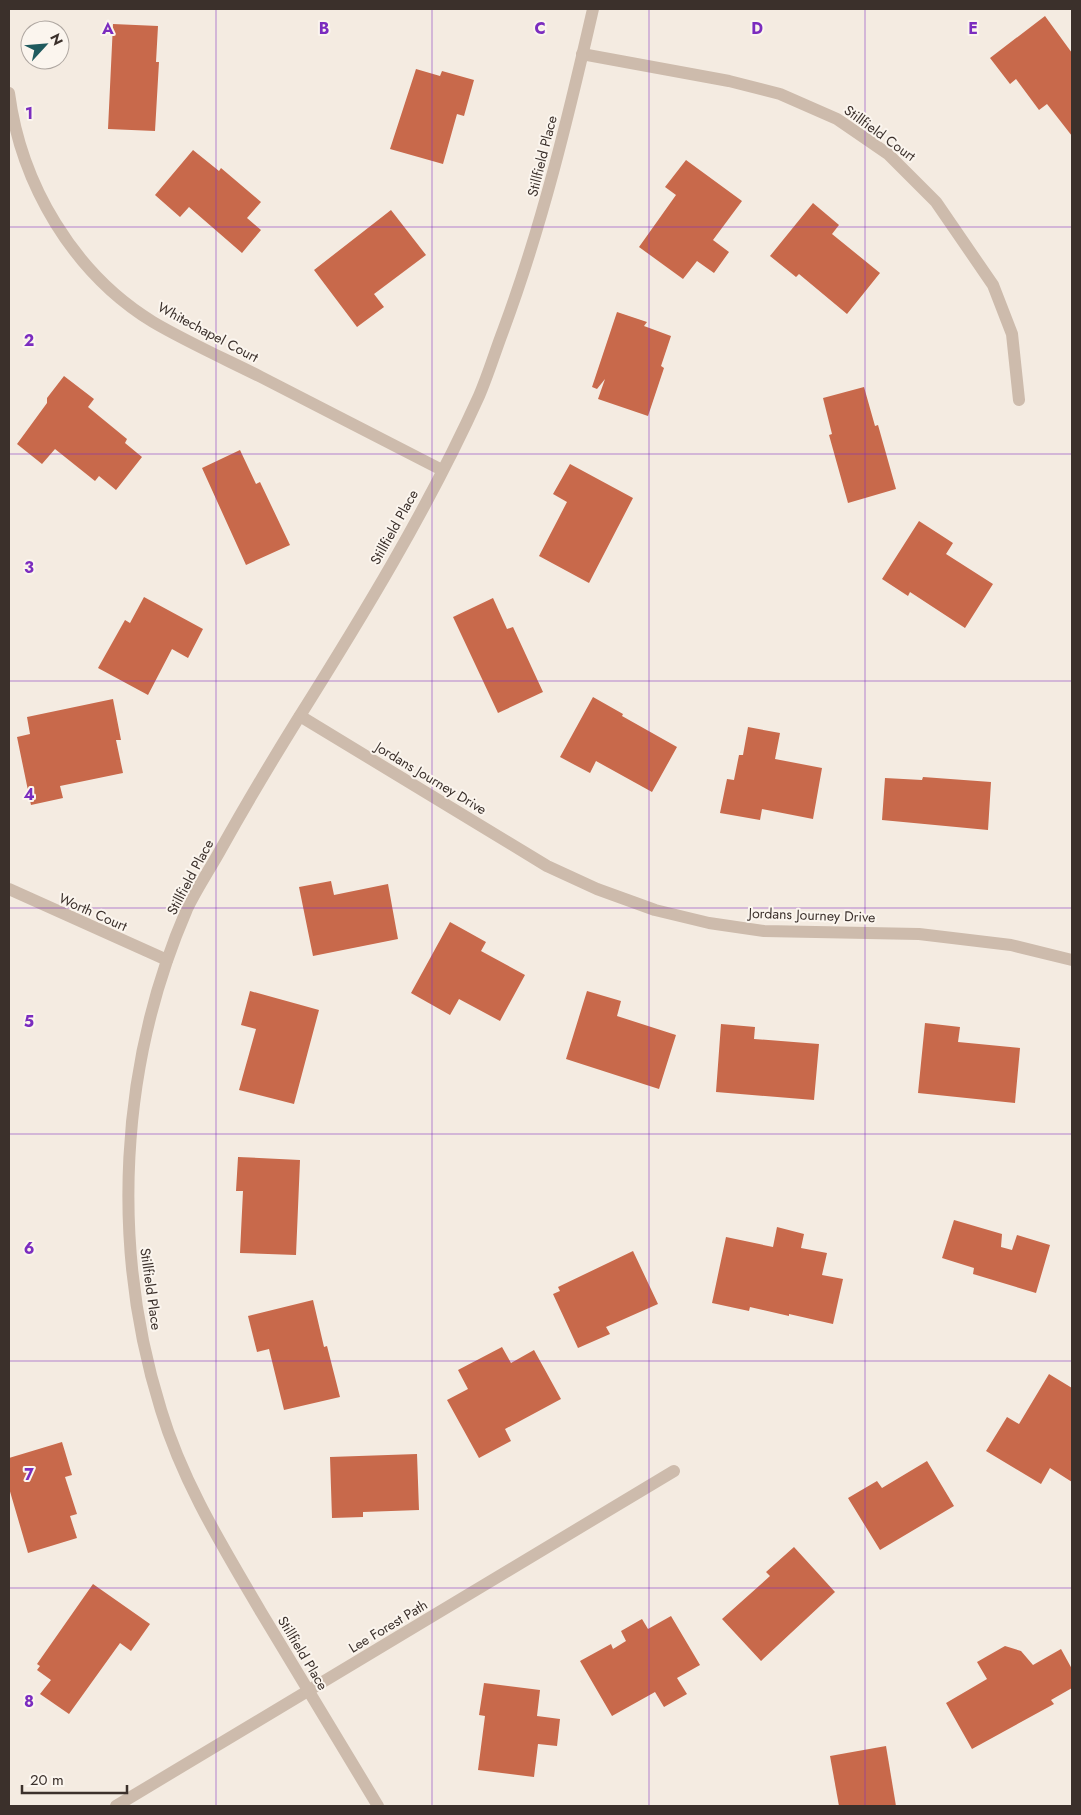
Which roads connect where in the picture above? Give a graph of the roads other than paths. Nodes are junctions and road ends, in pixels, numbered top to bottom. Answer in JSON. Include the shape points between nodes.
{"nodes":[{"id":1,"x":593,"y":9,"type":"edge"},
{"id":2,"x":582,"y":54,"type":"junction"},
{"id":3,"x":9,"y":93,"type":"edge"},
{"id":4,"x":1019,"y":400,"type":"dead end"},
{"id":5,"x":442,"y":470,"type":"junction"},
{"id":6,"x":300,"y":716,"type":"junction"},
{"id":7,"x":9,"y":889,"type":"edge"},
{"id":8,"x":167,"y":960,"type":"junction"},
{"id":9,"x":1072,"y":960,"type":"edge"},
{"id":10,"x":674,"y":1470,"type":"dead end"},
{"id":11,"x":308,"y":1692,"type":"junction"},
{"id":12,"x":116,"y":1806,"type":"edge"},
{"id":13,"x":378,"y":1806,"type":"edge"}],
"edges":[{"from":1,"to":2,"type":"street","name":"Stillfield Place"},
{"from":2,"to":4,"type":"street","name":"Stillfield Court","via":[[729,81],[780,94],[837,119],[888,154],[936,202],[993,285],[1012,334]]},
{"from":2,"to":5,"type":"street","name":"Stillfield Place","via":[[528,264],[481,392]]},
{"from":3,"to":5,"type":"street","name":"Whitechapel Court","via":[[22,154],[39,194],[68,241],[109,288],[153,321]]},
{"from":5,"to":6,"type":"street","name":"Stillfield Place"},
{"from":6,"to":8,"type":"street","name":"Stillfield Place","via":[[190,904]]},
{"from":6,"to":9,"type":"street","name":"Jordans Journey Drive","via":[[547,866],[655,910],[709,923],[764,931],[919,934],[1011,945]]},
{"from":7,"to":8,"type":"street","name":"Worth Court"},
{"from":8,"to":11,"type":"street","name":"Stillfield Place","via":[[150,1018],[130,1139],[129,1233],[141,1332],[161,1412],[190,1488]]},
{"from":10,"to":11,"type":"street","name":"Lee Forest Path"},
{"from":11,"to":12,"type":"street","name":"Lee Forest Path"},
{"from":11,"to":13,"type":"street","name":"Stillfield Place"}]}
